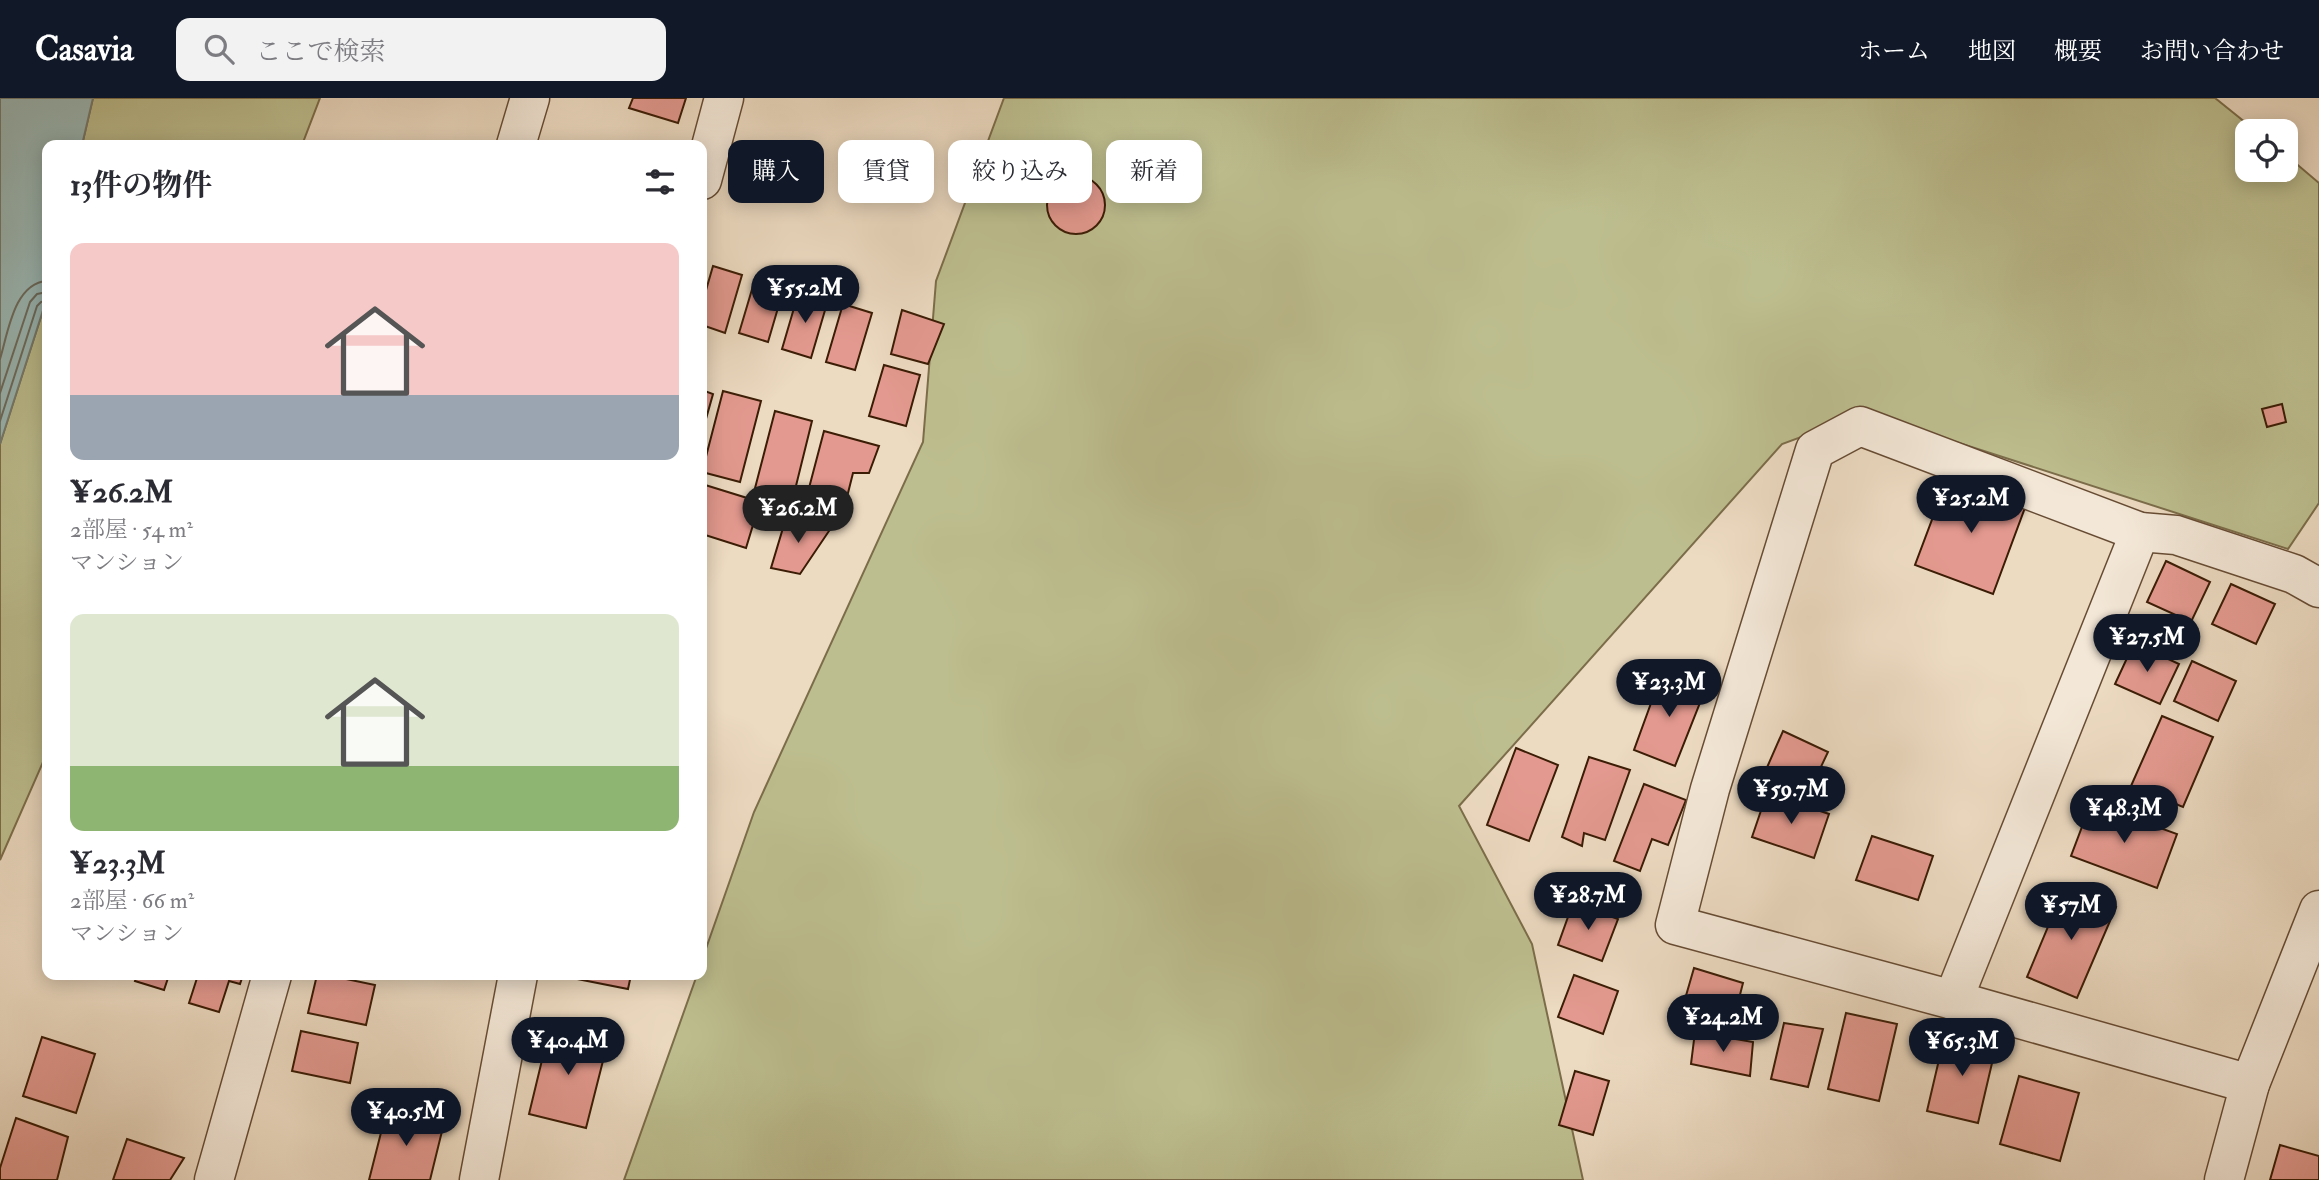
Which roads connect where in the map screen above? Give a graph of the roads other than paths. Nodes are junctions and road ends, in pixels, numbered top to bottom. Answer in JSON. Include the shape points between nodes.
{"nodes":[{"id":1,"x":530,"y":98,"type":"edge"},
{"id":2,"x":724,"y":98,"type":"edge"},
{"id":3,"x":517,"y":140,"type":"edge"},
{"id":4,"x":707,"y":161,"type":"edge"},
{"id":5,"x":2140,"y":532,"type":"junction"},
{"id":6,"x":2319,"y":588,"type":"edge"},
{"id":7,"x":2319,"y":911,"type":"edge"},
{"id":8,"x":271,"y":980,"type":"edge"},
{"id":9,"x":517,"y":980,"type":"edge"},
{"id":10,"x":1953,"y":1000,"type":"junction"},
{"id":11,"x":2250,"y":1084,"type":"junction"},
{"id":12,"x":214,"y":1180,"type":"edge"},
{"id":13,"x":479,"y":1180,"type":"edge"},
{"id":14,"x":2224,"y":1180,"type":"edge"}],
"edges":[{"from":1,"to":3,"type":"street"},
{"from":2,"to":4,"type":"street"},
{"from":5,"to":6,"type":"street","via":[[2189,539],[2294,574]]},
{"from":5,"to":10,"type":"street"},
{"from":5,"to":10,"type":"street","via":[[1860,426],[1815,450],[1710,789],[1675,925]]},
{"from":7,"to":11,"type":"street"},
{"from":8,"to":12,"type":"street"},
{"from":9,"to":13,"type":"street"},
{"from":10,"to":11,"type":"street"},
{"from":11,"to":14,"type":"street"}]}
